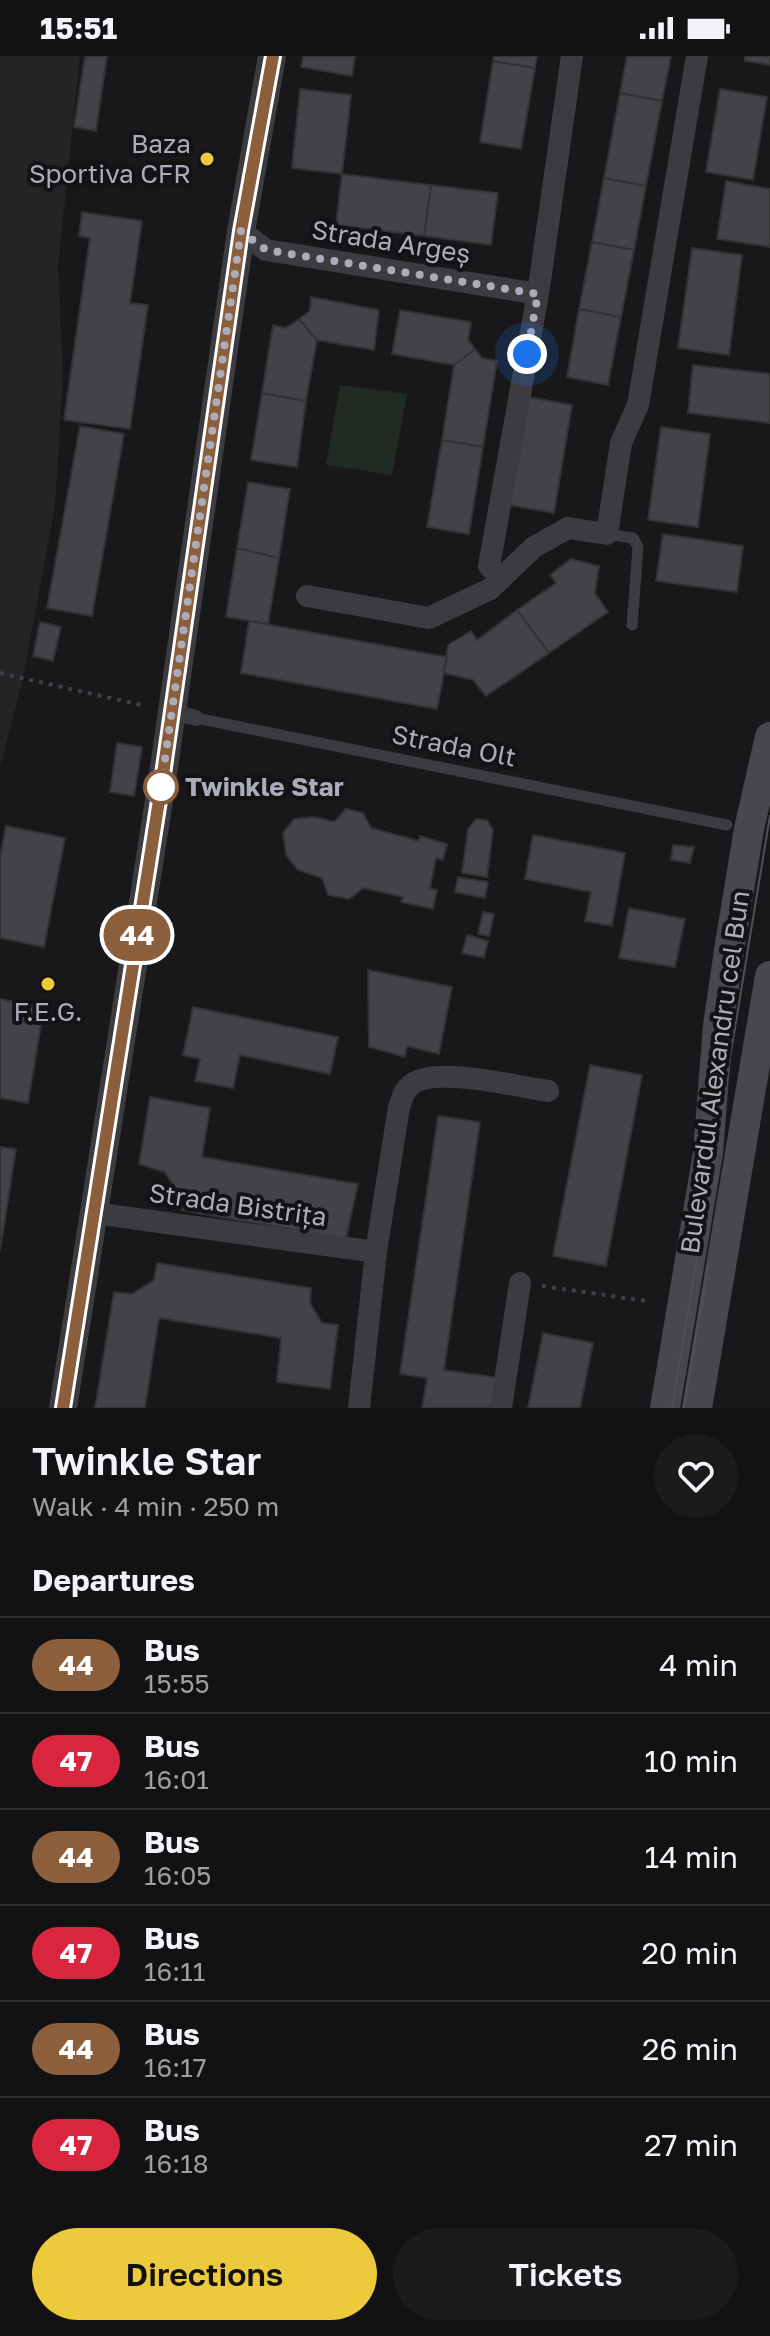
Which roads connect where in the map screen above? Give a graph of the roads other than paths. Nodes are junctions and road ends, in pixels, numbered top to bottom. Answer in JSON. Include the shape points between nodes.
{"nodes":[{"id":1,"x":272,"y":56,"type":"edge"},
{"id":2,"x":572,"y":56,"type":"edge"},
{"id":3,"x":697,"y":56,"type":"edge"},
{"id":4,"x":241,"y":231,"type":"junction"},
{"id":5,"x":538,"y":294,"type":"junction"},
{"id":6,"x":607,"y":534,"type":"junction"},
{"id":7,"x":502,"y":578,"type":"junction"},
{"id":8,"x":307,"y":596,"type":"dead end"},
{"id":9,"x":632,"y":625,"type":"dead end"},
{"id":10,"x":184,"y":715,"type":"junction"},
{"id":11,"x":770,"y":737,"type":"edge"},
{"id":12,"x":727,"y":825,"type":"dead end"},
{"id":13,"x":770,"y":976,"type":"edge"},
{"id":14,"x":548,"y":1091,"type":"dead end"},
{"id":15,"x":94,"y":1213,"type":"junction"},
{"id":16,"x":376,"y":1252,"type":"junction"},
{"id":17,"x":520,"y":1283,"type":"road end"},
{"id":18,"x":63,"y":1408,"type":"edge"},
{"id":19,"x":359,"y":1408,"type":"edge"},
{"id":20,"x":501,"y":1408,"type":"edge"},
{"id":21,"x":665,"y":1408,"type":"edge"},
{"id":22,"x":697,"y":1408,"type":"edge"}],
"edges":[{"from":1,"to":4,"type":"street"},
{"from":2,"to":5,"type":"street"},
{"from":3,"to":6,"type":"street","via":[[638,405],[621,443]]},
{"from":4,"to":5,"type":"street","name":"Strada Argeș","via":[[266,250]]},
{"from":4,"to":10,"type":"street"},
{"from":5,"to":7,"type":"street","via":[[489,566]]},
{"from":6,"to":7,"type":"street","via":[[568,528],[534,547]]},
{"from":6,"to":9,"type":"lane","via":[[633,538],[638,547]]},
{"from":7,"to":8,"type":"street","via":[[429,618]]},
{"from":10,"to":12,"type":"lane","name":"Strada Olt"},
{"from":10,"to":15,"type":"street"},
{"from":11,"to":21,"type":"main road","name":"Bulevardul Alexandru cel Bun","via":[[730,944],[708,1153]]},
{"from":13,"to":22,"type":"main road","name":"Bulevardul Alexandru cel Bun"},
{"from":14,"to":16,"type":"street","via":[[437,1075],[412,1083],[399,1107]]},
{"from":15,"to":16,"type":"street","name":"Strada Bistrița"},
{"from":15,"to":18,"type":"street"},
{"from":16,"to":19,"type":"street"},
{"from":17,"to":20,"type":"street"}]}
